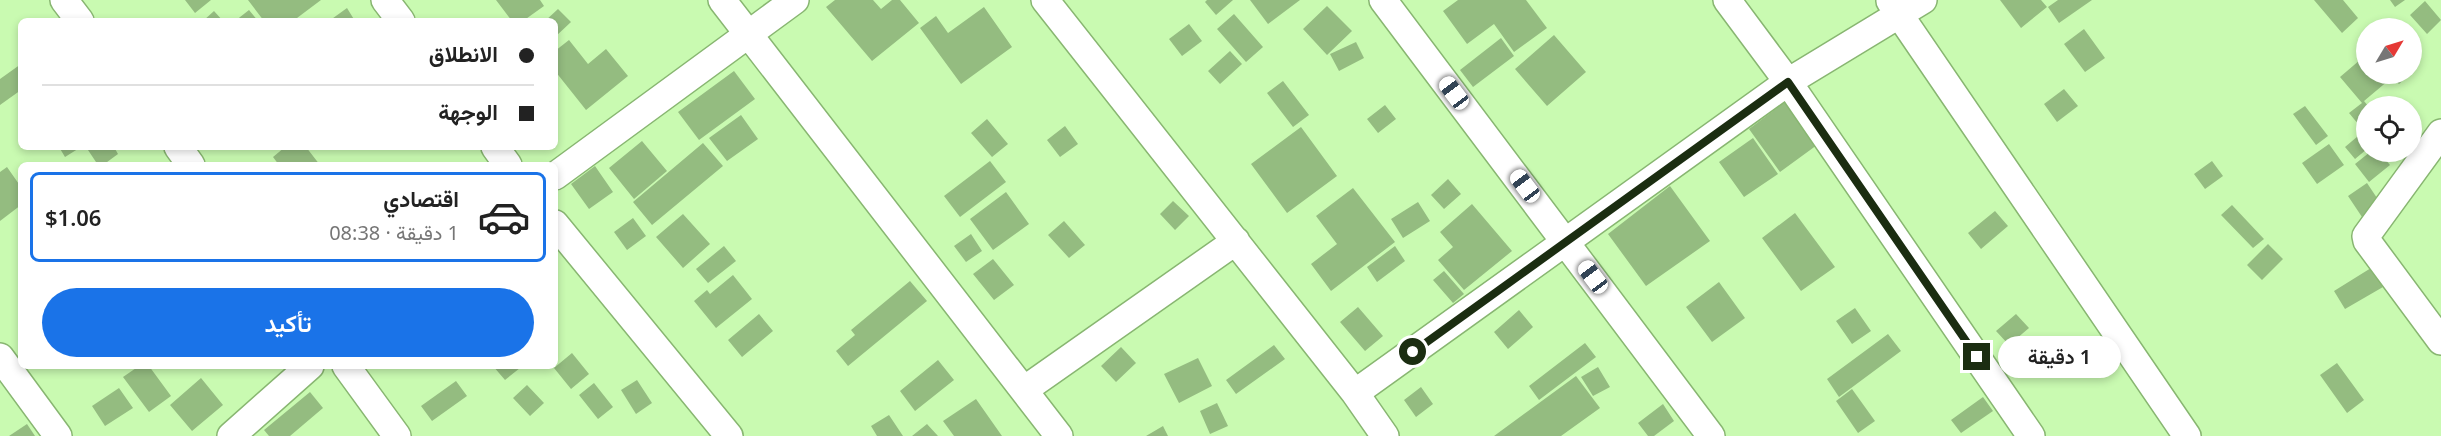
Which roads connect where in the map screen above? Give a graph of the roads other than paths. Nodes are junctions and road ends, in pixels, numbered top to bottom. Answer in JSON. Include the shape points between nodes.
{"nodes":[{"id":1,"x":64,"y":0,"type":"edge"},
{"id":2,"x":385,"y":0,"type":"edge"},
{"id":3,"x":722,"y":0,"type":"edge"},
{"id":4,"x":795,"y":0,"type":"edge"},
{"id":5,"x":1046,"y":0,"type":"edge"},
{"id":6,"x":1383,"y":0,"type":"edge"},
{"id":7,"x":1727,"y":0,"type":"edge"},
{"id":8,"x":1923,"y":0,"type":"edge"},
{"id":9,"x":1895,"y":8,"type":"edge"},
{"id":10,"x":78,"y":18,"type":"edge"},
{"id":11,"x":399,"y":18,"type":"edge"},
{"id":12,"x":749,"y":36,"type":"junction"},
{"id":13,"x":1788,"y":82,"type":"junction"},
{"id":14,"x":2441,"y":133,"type":"edge"},
{"id":15,"x":558,"y":174,"type":"edge"},
{"id":16,"x":558,"y":228,"type":"edge"},
{"id":17,"x":1236,"y":241,"type":"junction"},
{"id":18,"x":1567,"y":242,"type":"junction"},
{"id":19,"x":2441,"y":341,"type":"edge"},
{"id":20,"x":0,"y":357,"type":"edge"},
{"id":21,"x":307,"y":369,"type":"edge"},
{"id":22,"x":348,"y":369,"type":"edge"},
{"id":23,"x":1024,"y":390,"type":"junction"},
{"id":24,"x":1355,"y":393,"type":"junction"},
{"id":25,"x":58,"y":436,"type":"edge"},
{"id":26,"x":231,"y":436,"type":"edge"},
{"id":27,"x":397,"y":436,"type":"edge"},
{"id":28,"x":729,"y":436,"type":"edge"},
{"id":29,"x":1059,"y":436,"type":"edge"},
{"id":30,"x":1385,"y":436,"type":"edge"},
{"id":31,"x":1711,"y":436,"type":"edge"},
{"id":32,"x":2031,"y":436,"type":"edge"},
{"id":33,"x":2187,"y":436,"type":"edge"}],
"edges":[{"from":1,"to":10,"type":"street"},
{"from":2,"to":11,"type":"street"},
{"from":3,"to":12,"type":"street"},
{"from":4,"to":12,"type":"street"},
{"from":5,"to":17,"type":"street"},
{"from":6,"to":18,"type":"street"},
{"from":7,"to":13,"type":"street"},
{"from":8,"to":9,"type":"street"},
{"from":9,"to":13,"type":"street"},
{"from":9,"to":33,"type":"street"},
{"from":12,"to":15,"type":"street"},
{"from":12,"to":23,"type":"street"},
{"from":13,"to":18,"type":"street"},
{"from":13,"to":32,"type":"street"},
{"from":14,"to":19,"type":"street","via":[[2366,236]]},
{"from":16,"to":28,"type":"street"},
{"from":17,"to":23,"type":"street"},
{"from":17,"to":24,"type":"street"},
{"from":18,"to":24,"type":"street"},
{"from":18,"to":31,"type":"street"},
{"from":20,"to":25,"type":"street"},
{"from":21,"to":26,"type":"street"},
{"from":22,"to":27,"type":"street"},
{"from":23,"to":29,"type":"street"},
{"from":24,"to":30,"type":"street"}]}
